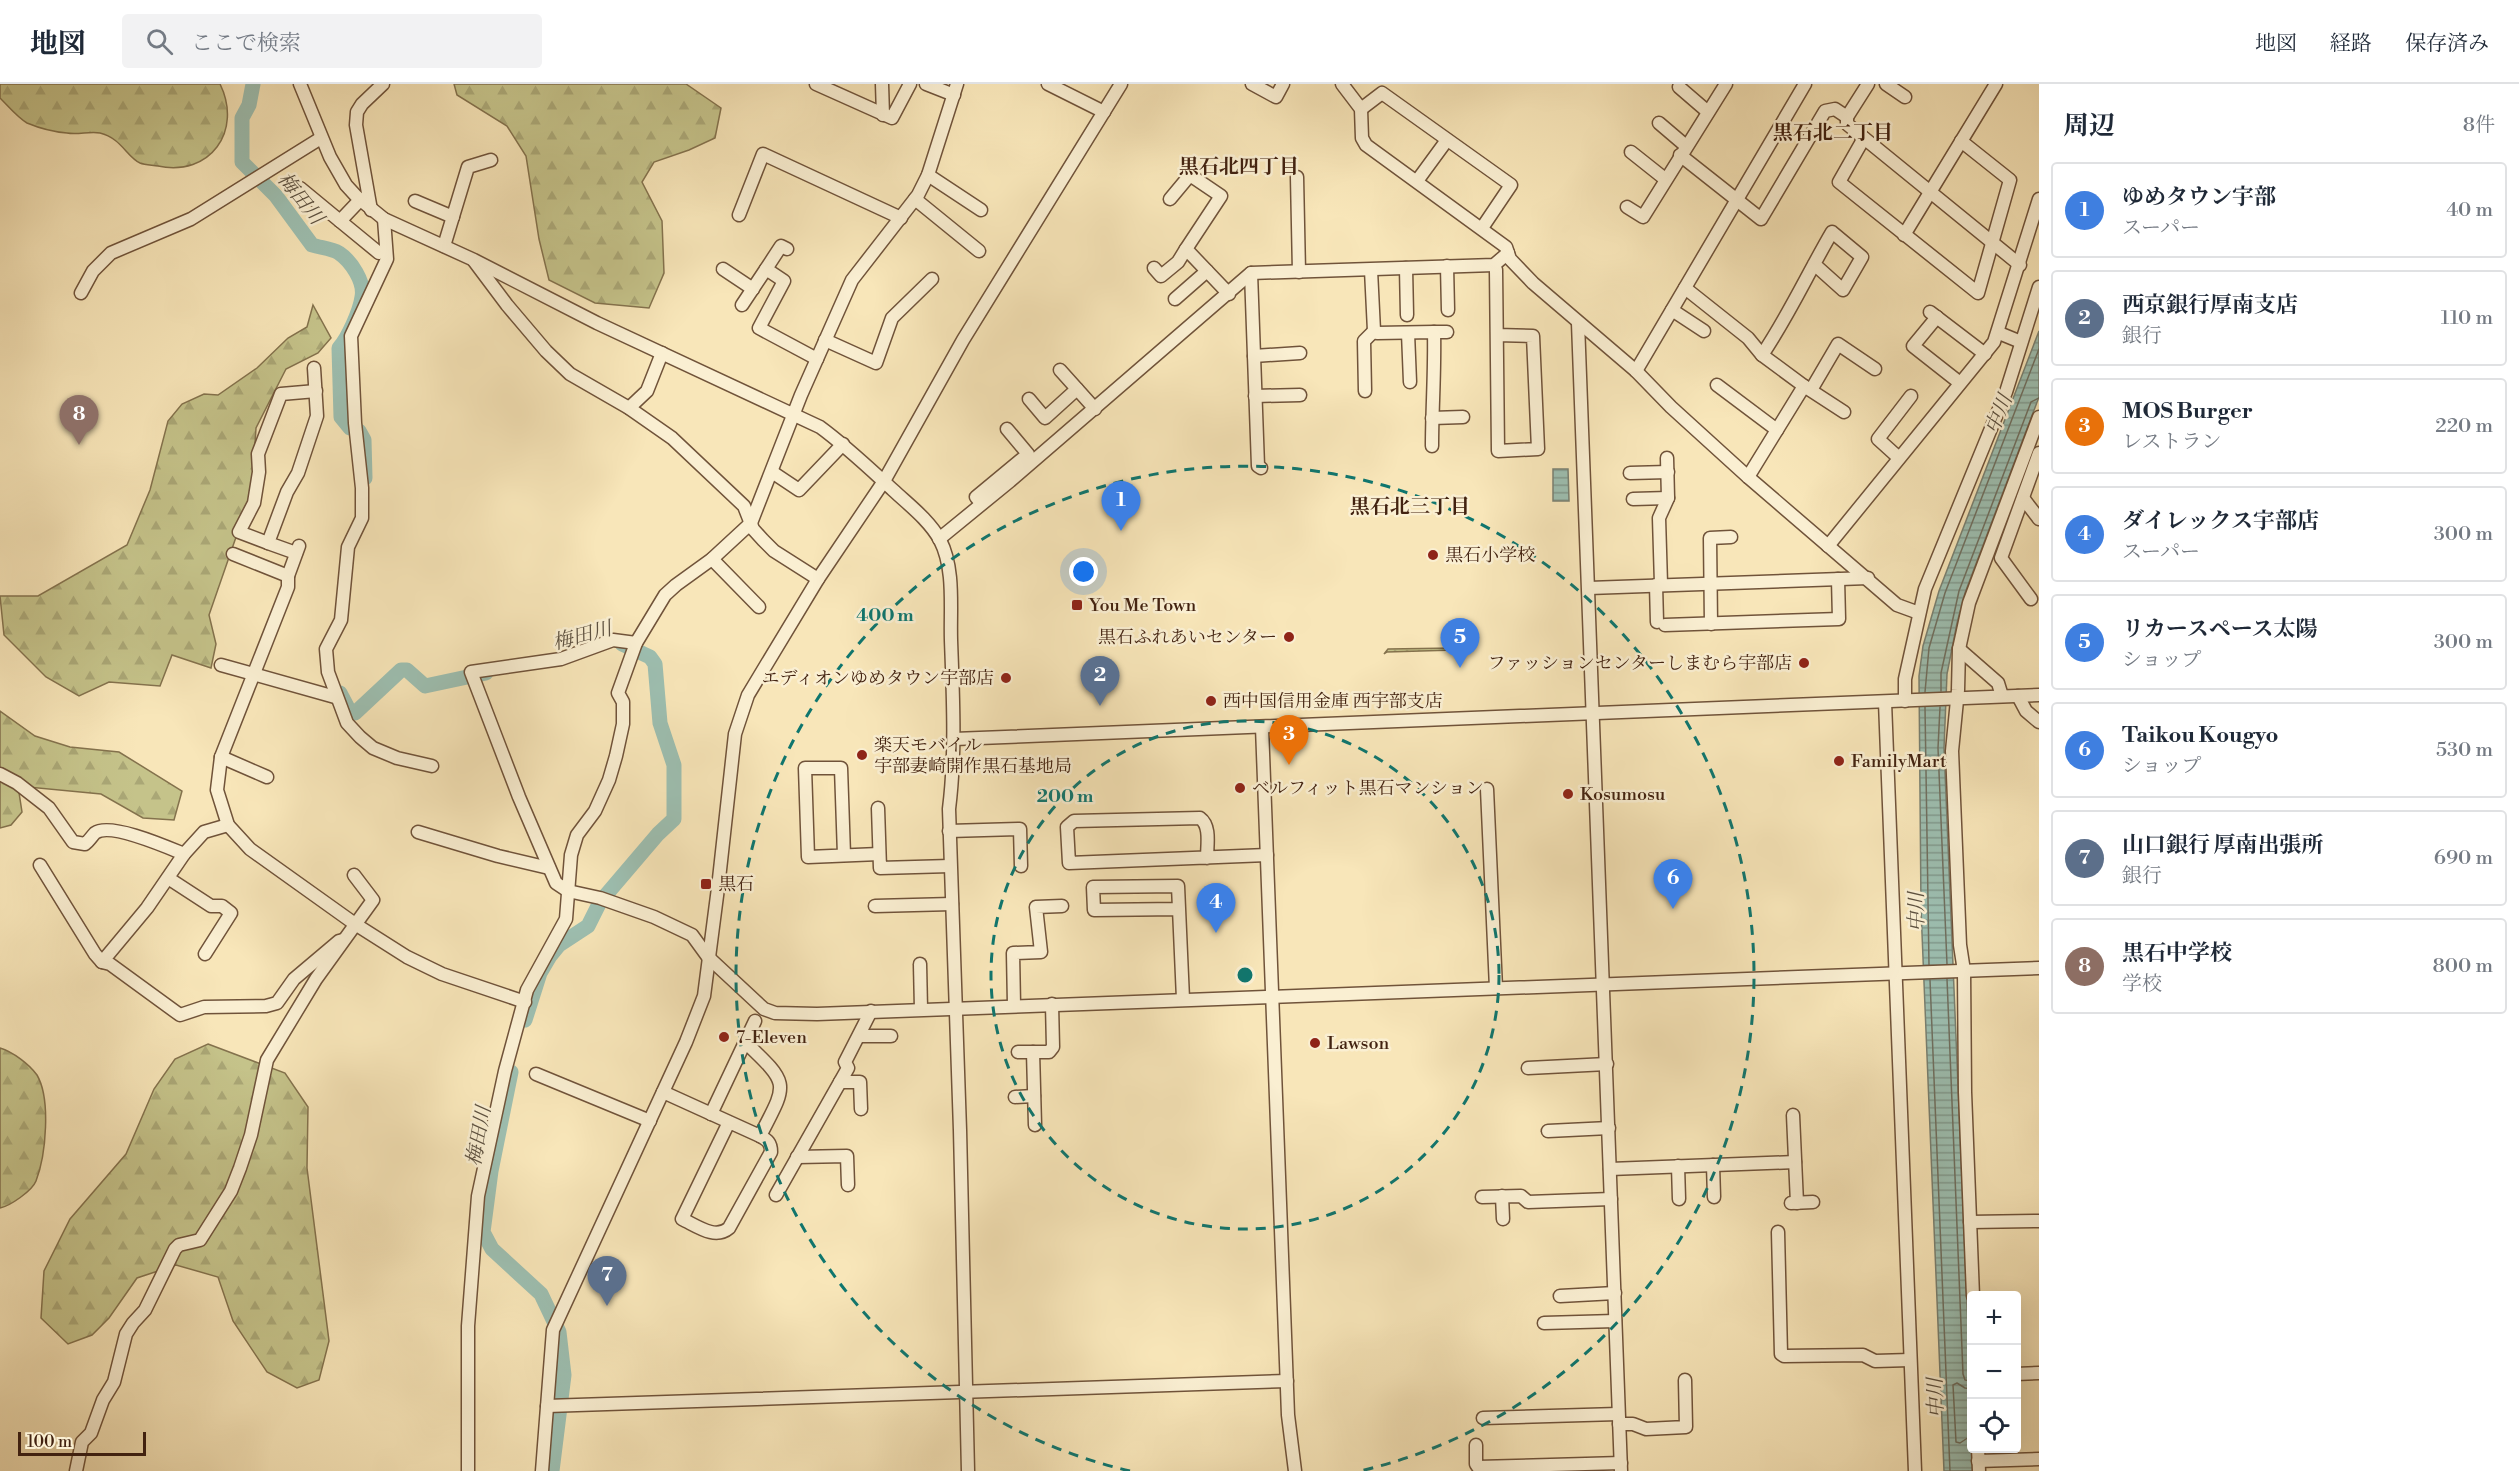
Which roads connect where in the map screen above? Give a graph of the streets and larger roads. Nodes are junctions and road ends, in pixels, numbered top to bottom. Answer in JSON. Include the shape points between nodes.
{"nodes":[{"id":1,"x":300,"y":84,"type":"edge"},
{"id":2,"x":383,"y":84,"type":"edge"},
{"id":3,"x":816,"y":84,"type":"edge"},
{"id":4,"x":882,"y":84,"type":"edge"},
{"id":5,"x":910,"y":84,"type":"edge"},
{"id":6,"x":926,"y":84,"type":"edge"},
{"id":7,"x":1048,"y":84,"type":"edge"},
{"id":8,"x":1121,"y":84,"type":"edge"},
{"id":9,"x":1252,"y":84,"type":"edge"},
{"id":10,"x":1283,"y":84,"type":"edge"},
{"id":11,"x":1342,"y":84,"type":"edge"},
{"id":12,"x":1726,"y":84,"type":"edge"},
{"id":13,"x":1805,"y":84,"type":"edge"},
{"id":14,"x":1868,"y":84,"type":"edge"},
{"id":15,"x":1886,"y":84,"type":"edge"},
{"id":16,"x":1996,"y":84,"type":"edge"},
{"id":17,"x":830,"y":87,"type":"edge"},
{"id":18,"x":1679,"y":87,"type":"dead end"},
{"id":19,"x":955,"y":90,"type":"edge"},
{"id":20,"x":1905,"y":98,"type":"dead end"},
{"id":21,"x":1361,"y":110,"type":"junction"},
{"id":22,"x":1104,"y":112,"type":"junction"},
{"id":23,"x":1708,"y":112,"type":"junction"},
{"id":24,"x":883,"y":115,"type":"junction"},
{"id":25,"x":1847,"y":117,"type":"junction"},
{"id":26,"x":1659,"y":123,"type":"dead end"},
{"id":27,"x":321,"y":138,"type":"junction"},
{"id":28,"x":1864,"y":138,"type":"junction"},
{"id":29,"x":1447,"y":140,"type":"junction"},
{"id":30,"x":1961,"y":141,"type":"junction"},
{"id":31,"x":1683,"y":151,"type":"junction"},
{"id":32,"x":1630,"y":152,"type":"dead end"},
{"id":33,"x":491,"y":160,"type":"dead end"},
{"id":34,"x":928,"y":175,"type":"junction"},
{"id":35,"x":1297,"y":177,"type":"dead end"},
{"id":36,"x":1665,"y":179,"type":"junction"},
{"id":37,"x":1417,"y":181,"type":"junction"},
{"id":38,"x":300,"y":188,"type":"dead end"},
{"id":39,"x":1930,"y":192,"type":"junction"},
{"id":40,"x":915,"y":199,"type":"junction"},
{"id":41,"x":1170,"y":199,"type":"dead end"},
{"id":42,"x":2039,"y":199,"type":"edge"},
{"id":43,"x":360,"y":200,"type":"junction"},
{"id":44,"x":415,"y":201,"type":"dead end"},
{"id":45,"x":1737,"y":202,"type":"junction"},
{"id":46,"x":1627,"y":207,"type":"dead end"},
{"id":47,"x":371,"y":210,"type":"junction"},
{"id":48,"x":981,"y":210,"type":"dead end"},
{"id":49,"x":739,"y":215,"type":"dead end"},
{"id":50,"x":453,"y":217,"type":"junction"},
{"id":51,"x":901,"y":218,"type":"junction"},
{"id":52,"x":384,"y":219,"type":"junction"},
{"id":53,"x":340,"y":221,"type":"junction"},
{"id":54,"x":1482,"y":228,"type":"junction"},
{"id":55,"x":1904,"y":235,"type":"junction"},
{"id":56,"x":1992,"y":242,"type":"junction"},
{"id":57,"x":444,"y":246,"type":"junction"},
{"id":58,"x":787,"y":249,"type":"dead end"},
{"id":59,"x":1186,"y":249,"type":"junction"},
{"id":60,"x":979,"y":251,"type":"dead end"},
{"id":61,"x":379,"y":253,"type":"dead end"},
{"id":62,"x":1508,"y":253,"type":"junction"},
{"id":63,"x":474,"y":260,"type":"junction"},
{"id":64,"x":1814,"y":264,"type":"junction"},
{"id":65,"x":1494,"y":265,"type":"junction"},
{"id":66,"x":2020,"y":265,"type":"junction"},
{"id":67,"x":1447,"y":266,"type":"junction"},
{"id":68,"x":1154,"y":268,"type":"dead end"},
{"id":69,"x":1406,"y":268,"type":"junction"},
{"id":70,"x":723,"y":269,"type":"dead end"},
{"id":71,"x":766,"y":269,"type":"junction"},
{"id":72,"x":1371,"y":270,"type":"junction"},
{"id":73,"x":1207,"y":271,"type":"junction"},
{"id":74,"x":1299,"y":272,"type":"junction"},
{"id":75,"x":1251,"y":273,"type":"junction"},
{"id":76,"x":932,"y":279,"type":"dead end"},
{"id":77,"x":2039,"y":287,"type":"edge"},
{"id":78,"x":1685,"y":288,"type":"junction"},
{"id":79,"x":753,"y":289,"type":"junction"},
{"id":80,"x":81,"y":293,"type":"dead end"},
{"id":81,"x":1228,"y":294,"type":"junction"},
{"id":82,"x":1175,"y":299,"type":"dead end"},
{"id":83,"x":742,"y":305,"type":"dead end"},
{"id":84,"x":1448,"y":310,"type":"dead end"},
{"id":85,"x":1672,"y":310,"type":"junction"},
{"id":86,"x":1407,"y":315,"type":"dead end"},
{"id":87,"x":1578,"y":323,"type":"junction"},
{"id":88,"x":1374,"y":331,"type":"junction"},
{"id":89,"x":1704,"y":331,"type":"dead end"},
{"id":90,"x":1408,"y":333,"type":"junction"},
{"id":91,"x":1999,"y":333,"type":"junction"},
{"id":92,"x":1497,"y":335,"type":"junction"},
{"id":93,"x":825,"y":340,"type":"junction"},
{"id":94,"x":2022,"y":342,"type":"junction"},
{"id":95,"x":662,"y":353,"type":"junction"},
{"id":96,"x":1300,"y":353,"type":"dead end"},
{"id":97,"x":1985,"y":354,"type":"junction"},
{"id":98,"x":1254,"y":356,"type":"junction"},
{"id":99,"x":1762,"y":356,"type":"junction"},
{"id":100,"x":817,"y":359,"type":"junction"},
{"id":101,"x":314,"y":368,"type":"dead end"},
{"id":102,"x":1875,"y":369,"type":"dead end"},
{"id":103,"x":1060,"y":370,"type":"dead end"},
{"id":104,"x":1636,"y":371,"type":"junction"},
{"id":105,"x":1410,"y":382,"type":"dead end"},
{"id":106,"x":1960,"y":383,"type":"junction"},
{"id":107,"x":1717,"y":385,"type":"dead end"},
{"id":108,"x":1807,"y":388,"type":"junction"},
{"id":109,"x":1077,"y":390,"type":"junction"},
{"id":110,"x":1365,"y":391,"type":"dead end"},
{"id":111,"x":315,"y":392,"type":"junction"},
{"id":112,"x":1300,"y":394,"type":"dead end"},
{"id":113,"x":1256,"y":396,"type":"junction"},
{"id":114,"x":1911,"y":396,"type":"dead end"},
{"id":115,"x":1029,"y":399,"type":"dead end"},
{"id":116,"x":629,"y":408,"type":"junction"},
{"id":117,"x":1095,"y":409,"type":"junction"},
{"id":118,"x":1844,"y":411,"type":"dead end"},
{"id":119,"x":796,"y":414,"type":"junction"},
{"id":120,"x":1463,"y":417,"type":"dead end"},
{"id":121,"x":2039,"y":417,"type":"edge"},
{"id":122,"x":1432,"y":418,"type":"junction"},
{"id":123,"x":1007,"y":429,"type":"dead end"},
{"id":124,"x":1777,"y":430,"type":"junction"},
{"id":125,"x":843,"y":444,"type":"junction"},
{"id":126,"x":1432,"y":446,"type":"dead end"},
{"id":127,"x":2039,"y":453,"type":"edge"},
{"id":128,"x":1667,"y":458,"type":"dead end"},
{"id":129,"x":1899,"y":458,"type":"junction"},
{"id":130,"x":1261,"y":468,"type":"dead end"},
{"id":131,"x":772,"y":472,"type":"junction"},
{"id":132,"x":1668,"y":472,"type":"junction"},
{"id":133,"x":1630,"y":473,"type":"dead end"},
{"id":134,"x":1748,"y":477,"type":"junction"},
{"id":135,"x":884,"y":481,"type":"junction"},
{"id":136,"x":1668,"y":498,"type":"junction"},
{"id":137,"x":2023,"y":498,"type":"junction"},
{"id":138,"x":1633,"y":499,"type":"dead end"},
{"id":139,"x":981,"y":503,"type":"junction"},
{"id":140,"x":2039,"y":519,"type":"edge"},
{"id":141,"x":751,"y":523,"type":"junction"},
{"id":142,"x":1731,"y":537,"type":"dead end"},
{"id":143,"x":939,"y":539,"type":"junction"},
{"id":144,"x":268,"y":543,"type":"junction"},
{"id":145,"x":1828,"y":546,"type":"junction"},
{"id":146,"x":233,"y":554,"type":"dead end"},
{"id":147,"x":712,"y":559,"type":"junction"},
{"id":148,"x":288,"y":576,"type":"junction"},
{"id":149,"x":1868,"y":578,"type":"junction"},
{"id":150,"x":818,"y":579,"type":"junction"},
{"id":151,"x":1838,"y":579,"type":"junction"},
{"id":152,"x":1710,"y":583,"type":"junction"},
{"id":153,"x":1658,"y":585,"type":"junction"},
{"id":154,"x":1589,"y":588,"type":"junction"},
{"id":155,"x":2031,"y":599,"type":"dead end"},
{"id":156,"x":759,"y":607,"type":"dead end"},
{"id":157,"x":1919,"y":613,"type":"junction"},
{"id":158,"x":1711,"y":624,"type":"junction"},
{"id":159,"x":635,"y":647,"type":"junction"},
{"id":160,"x":1959,"y":649,"type":"junction"},
{"id":161,"x":221,"y":665,"type":"dead end"},
{"id":162,"x":254,"y":674,"type":"junction"},
{"id":163,"x":2039,"y":695,"type":"edge"},
{"id":164,"x":2002,"y":696,"type":"junction"},
{"id":165,"x":2018,"y":696,"type":"junction"},
{"id":166,"x":335,"y":697,"type":"junction"},
{"id":167,"x":1954,"y":700,"type":"junction"},
{"id":168,"x":1907,"y":701,"type":"junction"},
{"id":169,"x":1885,"y":702,"type":"junction"},
{"id":170,"x":1593,"y":712,"type":"junction"},
{"id":171,"x":2039,"y":722,"type":"edge"},
{"id":172,"x":1262,"y":727,"type":"junction"},
{"id":173,"x":954,"y":739,"type":"junction"},
{"id":174,"x":221,"y":757,"type":"junction"},
{"id":175,"x":432,"y":766,"type":"dead end"},
{"id":176,"x":0,"y":774,"type":"edge"},
{"id":177,"x":267,"y":777,"type":"dead end"},
{"id":178,"x":1487,"y":789,"type":"dead end"},
{"id":179,"x":878,"y":808,"type":"dead end"},
{"id":180,"x":228,"y":825,"type":"junction"},
{"id":181,"x":949,"y":831,"type":"junction"},
{"id":182,"x":418,"y":832,"type":"dead end"},
{"id":183,"x":184,"y":854,"type":"junction"},
{"id":184,"x":879,"y":854,"type":"junction"},
{"id":185,"x":844,"y":855,"type":"junction"},
{"id":186,"x":1267,"y":855,"type":"junction"},
{"id":187,"x":1207,"y":858,"type":"junction"},
{"id":188,"x":40,"y":865,"type":"dead end"},
{"id":189,"x":950,"y":866,"type":"junction"},
{"id":190,"x":1021,"y":866,"type":"dead end"},
{"id":191,"x":549,"y":868,"type":"junction"},
{"id":192,"x":354,"y":875,"type":"dead end"},
{"id":193,"x":168,"y":878,"type":"junction"},
{"id":194,"x":568,"y":891,"type":"junction"},
{"id":195,"x":952,"y":904,"type":"junction"},
{"id":196,"x":875,"y":906,"type":"dead end"},
{"id":197,"x":1062,"y":906,"type":"dead end"},
{"id":198,"x":1179,"y":909,"type":"junction"},
{"id":199,"x":355,"y":924,"type":"junction"},
{"id":200,"x":347,"y":939,"type":"junction"},
{"id":201,"x":205,"y":954,"type":"dead end"},
{"id":202,"x":708,"y":957,"type":"junction"},
{"id":203,"x":102,"y":962,"type":"junction"},
{"id":204,"x":919,"y":964,"type":"dead end"},
{"id":205,"x":2039,"y":968,"type":"edge"},
{"id":206,"x":1964,"y":971,"type":"junction"},
{"id":207,"x":1895,"y":974,"type":"junction"},
{"id":208,"x":1604,"y":984,"type":"junction"},
{"id":209,"x":1496,"y":988,"type":"junction"},
{"id":210,"x":1273,"y":997,"type":"junction"},
{"id":211,"x":1184,"y":999,"type":"junction"},
{"id":212,"x":525,"y":1002,"type":"junction"},
{"id":213,"x":1052,"y":1004,"type":"junction"},
{"id":214,"x":1014,"y":1005,"type":"junction"},
{"id":215,"x":956,"y":1007,"type":"junction"},
{"id":216,"x":921,"y":1009,"type":"junction"},
{"id":217,"x":871,"y":1011,"type":"junction"},
{"id":218,"x":755,"y":1021,"type":"dead end"},
{"id":219,"x":859,"y":1036,"type":"junction"},
{"id":220,"x":891,"y":1036,"type":"dead end"},
{"id":221,"x":745,"y":1042,"type":"junction"},
{"id":222,"x":1018,"y":1052,"type":"dead end"},
{"id":223,"x":1033,"y":1052,"type":"junction"},
{"id":224,"x":1607,"y":1064,"type":"junction"},
{"id":225,"x":1528,"y":1068,"type":"dead end"},
{"id":226,"x":536,"y":1074,"type":"dead end"},
{"id":227,"x":840,"y":1082,"type":"junction"},
{"id":228,"x":663,"y":1092,"type":"junction"},
{"id":229,"x":1034,"y":1096,"type":"junction"},
{"id":230,"x":1015,"y":1097,"type":"dead end"},
{"id":231,"x":861,"y":1109,"type":"dead end"},
{"id":232,"x":711,"y":1114,"type":"junction"},
{"id":233,"x":1793,"y":1115,"type":"dead end"},
{"id":234,"x":650,"y":1121,"type":"junction"},
{"id":235,"x":729,"y":1122,"type":"junction"},
{"id":236,"x":1035,"y":1125,"type":"dead end"},
{"id":237,"x":1609,"y":1128,"type":"junction"},
{"id":238,"x":1548,"y":1131,"type":"dead end"},
{"id":239,"x":760,"y":1136,"type":"junction"},
{"id":240,"x":797,"y":1157,"type":"junction"},
{"id":241,"x":1795,"y":1162,"type":"junction"},
{"id":242,"x":1713,"y":1165,"type":"junction"},
{"id":243,"x":1678,"y":1166,"type":"junction"},
{"id":244,"x":1610,"y":1169,"type":"junction"},
{"id":245,"x":848,"y":1185,"type":"dead end"},
{"id":246,"x":776,"y":1195,"type":"dead end"},
{"id":247,"x":1502,"y":1196,"type":"junction"},
{"id":248,"x":1482,"y":1197,"type":"dead end"},
{"id":249,"x":1714,"y":1197,"type":"dead end"},
{"id":250,"x":1611,"y":1199,"type":"junction"},
{"id":251,"x":1679,"y":1199,"type":"dead end"},
{"id":252,"x":1813,"y":1202,"type":"dead end"},
{"id":253,"x":1503,"y":1219,"type":"dead end"},
{"id":254,"x":2039,"y":1221,"type":"edge"},
{"id":255,"x":1970,"y":1222,"type":"junction"},
{"id":256,"x":1778,"y":1232,"type":"dead end"},
{"id":257,"x":1973,"y":1291,"type":"edge"},
{"id":258,"x":1615,"y":1293,"type":"junction"},
{"id":259,"x":1560,"y":1296,"type":"dead end"},
{"id":260,"x":1616,"y":1321,"type":"junction"},
{"id":261,"x":1544,"y":1323,"type":"dead end"},
{"id":262,"x":1910,"y":1360,"type":"junction"},
{"id":263,"x":2039,"y":1373,"type":"edge"},
{"id":264,"x":2021,"y":1374,"type":"edge"},
{"id":265,"x":1685,"y":1380,"type":"dead end"},
{"id":266,"x":1287,"y":1381,"type":"junction"},
{"id":267,"x":966,"y":1392,"type":"junction"},
{"id":268,"x":558,"y":1406,"type":"junction"},
{"id":269,"x":1483,"y":1418,"type":"dead end"},
{"id":270,"x":1619,"y":1419,"type":"junction"},
{"id":271,"x":1476,"y":1445,"type":"dead end"},
{"id":272,"x":2009,"y":1454,"type":"edge"},
{"id":273,"x":2039,"y":1459,"type":"edge"},
{"id":274,"x":1978,"y":1460,"type":"edge"},
{"id":275,"x":1621,"y":1467,"type":"edge"},
{"id":276,"x":76,"y":1471,"type":"edge"},
{"id":277,"x":468,"y":1471,"type":"edge"},
{"id":278,"x":542,"y":1471,"type":"edge"},
{"id":279,"x":968,"y":1471,"type":"edge"},
{"id":280,"x":1295,"y":1471,"type":"edge"},
{"id":281,"x":1915,"y":1471,"type":"edge"}],
"edges":[{"from":1,"to":27,"type":"street"},
{"from":2,"to":47,"type":"street","via":[[357,112]]},
{"from":3,"to":17,"type":"street"},
{"from":4,"to":24,"type":"street"},
{"from":5,"to":24,"type":"street","via":[[892,118]]},
{"from":6,"to":19,"type":"street"},
{"from":7,"to":22,"type":"street"},
{"from":8,"to":22,"type":"street"},
{"from":9,"to":10,"type":"street","via":[[1276,97]]},
{"from":11,"to":21,"type":"street"},
{"from":12,"to":23,"type":"street"},
{"from":13,"to":45,"type":"street"},
{"from":14,"to":25,"type":"street"},
{"from":15,"to":20,"type":"street"},
{"from":16,"to":30,"type":"street"},
{"from":17,"to":24,"type":"street"},
{"from":18,"to":23,"type":"street"},
{"from":19,"to":34,"type":"street"},
{"from":21,"to":29,"type":"street","via":[[1382,93]]},
{"from":21,"to":37,"type":"street","via":[[1366,145]]},
{"from":22,"to":135,"type":"street","via":[[969,330]]},
{"from":23,"to":31,"type":"street"},
{"from":25,"to":28,"type":"street","via":[[1847,124]]},
{"from":25,"to":45,"type":"street","via":[[1835,109],[1825,111],[1761,219]]},
{"from":26,"to":31,"type":"street"},
{"from":27,"to":43,"type":"street","via":[[346,185]]},
{"from":27,"to":80,"type":"street","via":[[191,219],[111,253],[93,271]]},
{"from":28,"to":39,"type":"street"},
{"from":28,"to":55,"type":"street","via":[[1839,182]]},
{"from":29,"to":37,"type":"street"},
{"from":29,"to":54,"type":"street","via":[[1511,184]]},
{"from":30,"to":39,"type":"street"},
{"from":30,"to":56,"type":"street","via":[[2010,180]]},
{"from":31,"to":36,"type":"street"},
{"from":31,"to":45,"type":"street"},
{"from":32,"to":36,"type":"street"},
{"from":33,"to":50,"type":"street","via":[[468,167]]},
{"from":34,"to":40,"type":"street"},
{"from":34,"to":48,"type":"street"},
{"from":35,"to":74,"type":"street"},
{"from":36,"to":46,"type":"street","via":[[1643,217]]},
{"from":37,"to":54,"type":"street"},
{"from":38,"to":53,"type":"street"},
{"from":39,"to":55,"type":"street"},
{"from":39,"to":56,"type":"street"},
{"from":40,"to":51,"type":"street"},
{"from":40,"to":60,"type":"street"},
{"from":41,"to":59,"type":"street","via":[[1190,175],[1221,196]]},
{"from":42,"to":66,"type":"street"},
{"from":43,"to":47,"type":"street"},
{"from":43,"to":53,"type":"street"},
{"from":44,"to":50,"type":"street"},
{"from":45,"to":78,"type":"street"},
{"from":47,"to":52,"type":"street"},
{"from":49,"to":51,"type":"street","via":[[763,154]]},
{"from":50,"to":57,"type":"street"},
{"from":51,"to":93,"type":"street","via":[[852,280]]},
{"from":52,"to":57,"type":"street"},
{"from":52,"to":166,"type":"street","via":[[387,259],[351,336],[362,518],[346,557],[341,620],[326,649],[327,672]]},
{"from":53,"to":61,"type":"street"},
{"from":54,"to":62,"type":"street"},
{"from":55,"to":56,"type":"street","via":[[1978,293]]},
{"from":56,"to":66,"type":"street"},
{"from":57,"to":63,"type":"street"},
{"from":58,"to":71,"type":"street","via":[[781,246]]},
{"from":59,"to":68,"type":"street","via":[[1161,276]]},
{"from":59,"to":73,"type":"street"},
{"from":62,"to":65,"type":"street"},
{"from":62,"to":87,"type":"street"},
{"from":63,"to":95,"type":"street"},
{"from":63,"to":116,"type":"street","via":[[492,287],[570,374]]},
{"from":64,"to":64,"type":"street","via":[[1843,290],[1862,256],[1832,232]]},
{"from":64,"to":99,"type":"street","via":[[1787,318]]},
{"from":65,"to":67,"type":"street"},
{"from":65,"to":92,"type":"street"},
{"from":66,"to":91,"type":"street"},
{"from":67,"to":69,"type":"street"},
{"from":67,"to":84,"type":"street"},
{"from":69,"to":72,"type":"street"},
{"from":69,"to":86,"type":"street"},
{"from":70,"to":79,"type":"street"},
{"from":71,"to":79,"type":"street"},
{"from":71,"to":100,"type":"street","via":[[787,276],[759,328]]},
{"from":72,"to":74,"type":"street"},
{"from":72,"to":88,"type":"street"},
{"from":73,"to":81,"type":"street"},
{"from":73,"to":82,"type":"street"},
{"from":74,"to":75,"type":"street"},
{"from":75,"to":81,"type":"street"},
{"from":75,"to":98,"type":"street"},
{"from":76,"to":93,"type":"street","via":[[892,318],[876,363]]},
{"from":77,"to":94,"type":"street"},
{"from":78,"to":85,"type":"street"},
{"from":78,"to":99,"type":"street","via":[[1748,338]]},
{"from":79,"to":83,"type":"street"},
{"from":81,"to":117,"type":"street"},
{"from":85,"to":89,"type":"street"},
{"from":85,"to":104,"type":"street"},
{"from":87,"to":104,"type":"street"},
{"from":87,"to":154,"type":"street"},
{"from":88,"to":90,"type":"street"},
{"from":88,"to":110,"type":"street","via":[[1364,341]]},
{"from":90,"to":105,"type":"street"},
{"from":90,"to":122,"type":"street","via":[[1440,332]]},
{"from":91,"to":94,"type":"street"},
{"from":91,"to":97,"type":"street"},
{"from":92,"to":92,"type":"street","via":[[1533,336],[1538,449],[1498,451]]},
{"from":93,"to":100,"type":"street"},
{"from":94,"to":157,"type":"street"},
{"from":95,"to":116,"type":"street","via":[[647,391]]},
{"from":95,"to":119,"type":"street"},
{"from":96,"to":98,"type":"street"},
{"from":97,"to":106,"type":"street"},
{"from":97,"to":106,"type":"street","via":[[1934,314],[1913,346]]},
{"from":98,"to":113,"type":"street"},
{"from":99,"to":108,"type":"street"},
{"from":100,"to":119,"type":"street"},
{"from":101,"to":111,"type":"street"},
{"from":102,"to":108,"type":"street","via":[[1838,344]]},
{"from":103,"to":109,"type":"street"},
{"from":104,"to":134,"type":"street"},
{"from":106,"to":129,"type":"street"},
{"from":107,"to":124,"type":"street"},
{"from":108,"to":118,"type":"street"},
{"from":108,"to":124,"type":"street"},
{"from":109,"to":115,"type":"street","via":[[1045,418]]},
{"from":109,"to":117,"type":"street"},
{"from":111,"to":144,"type":"street","via":[[317,416]]},
{"from":111,"to":144,"type":"street","via":[[281,394],[258,454],[258,490],[239,532]]},
{"from":112,"to":113,"type":"street"},
{"from":113,"to":130,"type":"street"},
{"from":114,"to":129,"type":"street","via":[[1878,439]]},
{"from":116,"to":141,"type":"street","via":[[688,452],[744,506]]},
{"from":117,"to":139,"type":"street"},
{"from":119,"to":125,"type":"street"},
{"from":119,"to":131,"type":"street"},
{"from":120,"to":122,"type":"street"},
{"from":121,"to":160,"type":"street","via":[[1972,594]]},
{"from":122,"to":126,"type":"street"},
{"from":123,"to":139,"type":"street","via":[[1028,454],[976,497]]},
{"from":124,"to":134,"type":"street"},
{"from":125,"to":131,"type":"street","via":[[799,490]]},
{"from":125,"to":135,"type":"street"},
{"from":127,"to":137,"type":"street"},
{"from":128,"to":132,"type":"street"},
{"from":129,"to":145,"type":"street"},
{"from":131,"to":141,"type":"street"},
{"from":132,"to":133,"type":"street"},
{"from":132,"to":136,"type":"street"},
{"from":134,"to":145,"type":"street"},
{"from":135,"to":143,"type":"street"},
{"from":135,"to":150,"type":"street"},
{"from":136,"to":138,"type":"street"},
{"from":136,"to":153,"type":"street","via":[[1659,519]]},
{"from":137,"to":140,"type":"street"},
{"from":137,"to":155,"type":"street","via":[[2001,558]]},
{"from":139,"to":143,"type":"street"},
{"from":141,"to":147,"type":"street"},
{"from":141,"to":150,"type":"street","via":[[774,551]]},
{"from":142,"to":152,"type":"street","via":[[1710,538]]},
{"from":143,"to":173,"type":"street","via":[[948,569]]},
{"from":144,"to":148,"type":"street","via":[[297,550]]},
{"from":145,"to":149,"type":"street"},
{"from":146,"to":148,"type":"street"},
{"from":147,"to":156,"type":"street"},
{"from":147,"to":159,"type":"street","via":[[665,595]]},
{"from":148,"to":162,"type":"street","via":[[288,587]]},
{"from":149,"to":151,"type":"street"},
{"from":149,"to":157,"type":"street","via":[[1898,605]]},
{"from":150,"to":202,"type":"street","via":[[741,709]]},
{"from":151,"to":152,"type":"street"},
{"from":151,"to":158,"type":"street","via":[[1839,619]]},
{"from":152,"to":153,"type":"street"},
{"from":152,"to":158,"type":"street"},
{"from":153,"to":154,"type":"street"},
{"from":153,"to":158,"type":"street","via":[[1661,624]]},
{"from":154,"to":170,"type":"street"},
{"from":157,"to":168,"type":"street","via":[[1905,679]]},
{"from":159,"to":191,"type":"street","via":[[613,640],[561,659],[472,675]]},
{"from":159,"to":194,"type":"street","via":[[618,693],[623,702],[623,724],[616,756],[595,811],[577,835]]},
{"from":160,"to":164,"type":"street","via":[[1998,683]]},
{"from":160,"to":167,"type":"street"},
{"from":161,"to":162,"type":"street"},
{"from":162,"to":166,"type":"street"},
{"from":162,"to":174,"type":"street"},
{"from":163,"to":165,"type":"street"},
{"from":164,"to":165,"type":"street"},
{"from":164,"to":167,"type":"street"},
{"from":165,"to":171,"type":"street","via":[[2026,711]]},
{"from":166,"to":175,"type":"street","via":[[347,723],[373,748]]},
{"from":167,"to":168,"type":"street"},
{"from":167,"to":206,"type":"street","via":[[1953,775]]},
{"from":168,"to":169,"type":"street"},
{"from":169,"to":170,"type":"street"},
{"from":169,"to":207,"type":"street"},
{"from":170,"to":172,"type":"street"},
{"from":170,"to":208,"type":"street"},
{"from":172,"to":173,"type":"street"},
{"from":172,"to":186,"type":"street"},
{"from":173,"to":181,"type":"street"},
{"from":174,"to":177,"type":"street"},
{"from":174,"to":180,"type":"street","via":[[216,790]]},
{"from":176,"to":183,"type":"street","via":[[50,808],[73,842],[85,844],[102,831],[121,832]]},
{"from":178,"to":209,"type":"street"},
{"from":179,"to":184,"type":"street"},
{"from":180,"to":183,"type":"street","via":[[204,832]]},
{"from":180,"to":199,"type":"street","via":[[250,849]]},
{"from":181,"to":189,"type":"street"},
{"from":181,"to":190,"type":"street","via":[[1020,829]]},
{"from":182,"to":191,"type":"street"},
{"from":183,"to":193,"type":"street"},
{"from":184,"to":185,"type":"street"},
{"from":184,"to":189,"type":"street","via":[[880,868]]},
{"from":185,"to":185,"type":"street","via":[[841,768],[805,768],[808,856]]},
{"from":186,"to":187,"type":"street"},
{"from":186,"to":210,"type":"street"},
{"from":187,"to":187,"type":"street","via":[[1207,828],[1200,818],[1074,821],[1067,827],[1069,863]]},
{"from":188,"to":203,"type":"street"},
{"from":189,"to":195,"type":"street"},
{"from":191,"to":194,"type":"street","via":[[556,883]]},
{"from":192,"to":199,"type":"street","via":[[374,900]]},
{"from":193,"to":201,"type":"street","via":[[211,906],[222,906],[231,913]]},
{"from":193,"to":203,"type":"street"},
{"from":194,"to":202,"type":"street","via":[[604,899],[675,925],[692,935]]},
{"from":194,"to":212,"type":"street","via":[[566,919],[535,973]]},
{"from":195,"to":196,"type":"street"},
{"from":195,"to":215,"type":"street"},
{"from":197,"to":214,"type":"street","via":[[1036,907],[1041,952],[1013,953]]},
{"from":198,"to":198,"type":"street","via":[[1094,910],[1094,887],[1178,886]]},
{"from":198,"to":211,"type":"street"},
{"from":199,"to":200,"type":"street"},
{"from":199,"to":212,"type":"street","via":[[442,974]]},
{"from":200,"to":203,"type":"street","via":[[339,940],[294,979],[277,1003],[204,1007],[180,1015]]},
{"from":200,"to":276,"type":"street","via":[[316,979],[267,1060],[251,1135],[226,1199],[200,1240],[175,1248],[145,1310],[126,1334],[114,1382],[91,1433],[82,1442]]},
{"from":202,"to":217,"type":"street","via":[[754,1002],[776,1013]]},
{"from":202,"to":228,"type":"street","via":[[700,1007]]},
{"from":204,"to":216,"type":"street"},
{"from":205,"to":206,"type":"street"},
{"from":206,"to":207,"type":"street"},
{"from":206,"to":255,"type":"street"},
{"from":207,"to":208,"type":"street"},
{"from":207,"to":262,"type":"street"},
{"from":208,"to":209,"type":"street"},
{"from":208,"to":224,"type":"street"},
{"from":209,"to":210,"type":"street"},
{"from":210,"to":211,"type":"street"},
{"from":210,"to":266,"type":"street"},
{"from":211,"to":213,"type":"street"},
{"from":212,"to":277,"type":"street","via":[[505,1071],[478,1196],[468,1326]]},
{"from":213,"to":214,"type":"street"},
{"from":213,"to":223,"type":"street","via":[[1053,1047],[1049,1052]]},
{"from":214,"to":215,"type":"street"},
{"from":215,"to":216,"type":"street"},
{"from":215,"to":267,"type":"street"},
{"from":216,"to":217,"type":"street"},
{"from":217,"to":219,"type":"street"},
{"from":218,"to":221,"type":"street"},
{"from":219,"to":220,"type":"street"},
{"from":219,"to":227,"type":"street","via":[[845,1062],[848,1068]]},
{"from":221,"to":232,"type":"street"},
{"from":221,"to":239,"type":"street","via":[[778,1076],[781,1087]]},
{"from":222,"to":223,"type":"street"},
{"from":223,"to":229,"type":"street"},
{"from":224,"to":225,"type":"street"},
{"from":224,"to":237,"type":"street"},
{"from":226,"to":234,"type":"street"},
{"from":227,"to":231,"type":"street","via":[[860,1082]]},
{"from":227,"to":240,"type":"street"},
{"from":228,"to":232,"type":"street"},
{"from":228,"to":234,"type":"street"},
{"from":229,"to":230,"type":"street"},
{"from":229,"to":236,"type":"street"},
{"from":232,"to":235,"type":"street"},
{"from":233,"to":241,"type":"street"},
{"from":234,"to":268,"type":"street","via":[[553,1330]]},
{"from":235,"to":239,"type":"street"},
{"from":235,"to":239,"type":"street","via":[[682,1220],[712,1233],[729,1228],[771,1152],[769,1141]]},
{"from":237,"to":238,"type":"street"},
{"from":237,"to":244,"type":"street"},
{"from":240,"to":245,"type":"street","via":[[847,1156]]},
{"from":240,"to":246,"type":"street"},
{"from":241,"to":242,"type":"street"},
{"from":241,"to":252,"type":"street","via":[[1793,1203]]},
{"from":242,"to":243,"type":"street"},
{"from":242,"to":249,"type":"street"},
{"from":243,"to":244,"type":"street"},
{"from":243,"to":251,"type":"street"},
{"from":244,"to":250,"type":"street"},
{"from":247,"to":248,"type":"street"},
{"from":247,"to":250,"type":"street","via":[[1521,1196],[1528,1202]]},
{"from":247,"to":253,"type":"street"},
{"from":250,"to":258,"type":"street"},
{"from":254,"to":255,"type":"street"},
{"from":255,"to":257,"type":"street"},
{"from":256,"to":262,"type":"street","via":[[1781,1354]]},
{"from":258,"to":259,"type":"street"},
{"from":258,"to":260,"type":"street"},
{"from":260,"to":261,"type":"street"},
{"from":260,"to":270,"type":"street"},
{"from":262,"to":281,"type":"street"},
{"from":263,"to":264,"type":"street"},
{"from":265,"to":270,"type":"street","via":[[1686,1427],[1646,1429]]},
{"from":266,"to":267,"type":"street"},
{"from":266,"to":280,"type":"street"},
{"from":267,"to":268,"type":"street"},
{"from":267,"to":279,"type":"street"},
{"from":268,"to":278,"type":"street"},
{"from":269,"to":270,"type":"street"},
{"from":270,"to":275,"type":"street"},
{"from":271,"to":275,"type":"street","via":[[1478,1467]]},
{"from":272,"to":273,"type":"street"},
{"from":272,"to":274,"type":"street"}]}
